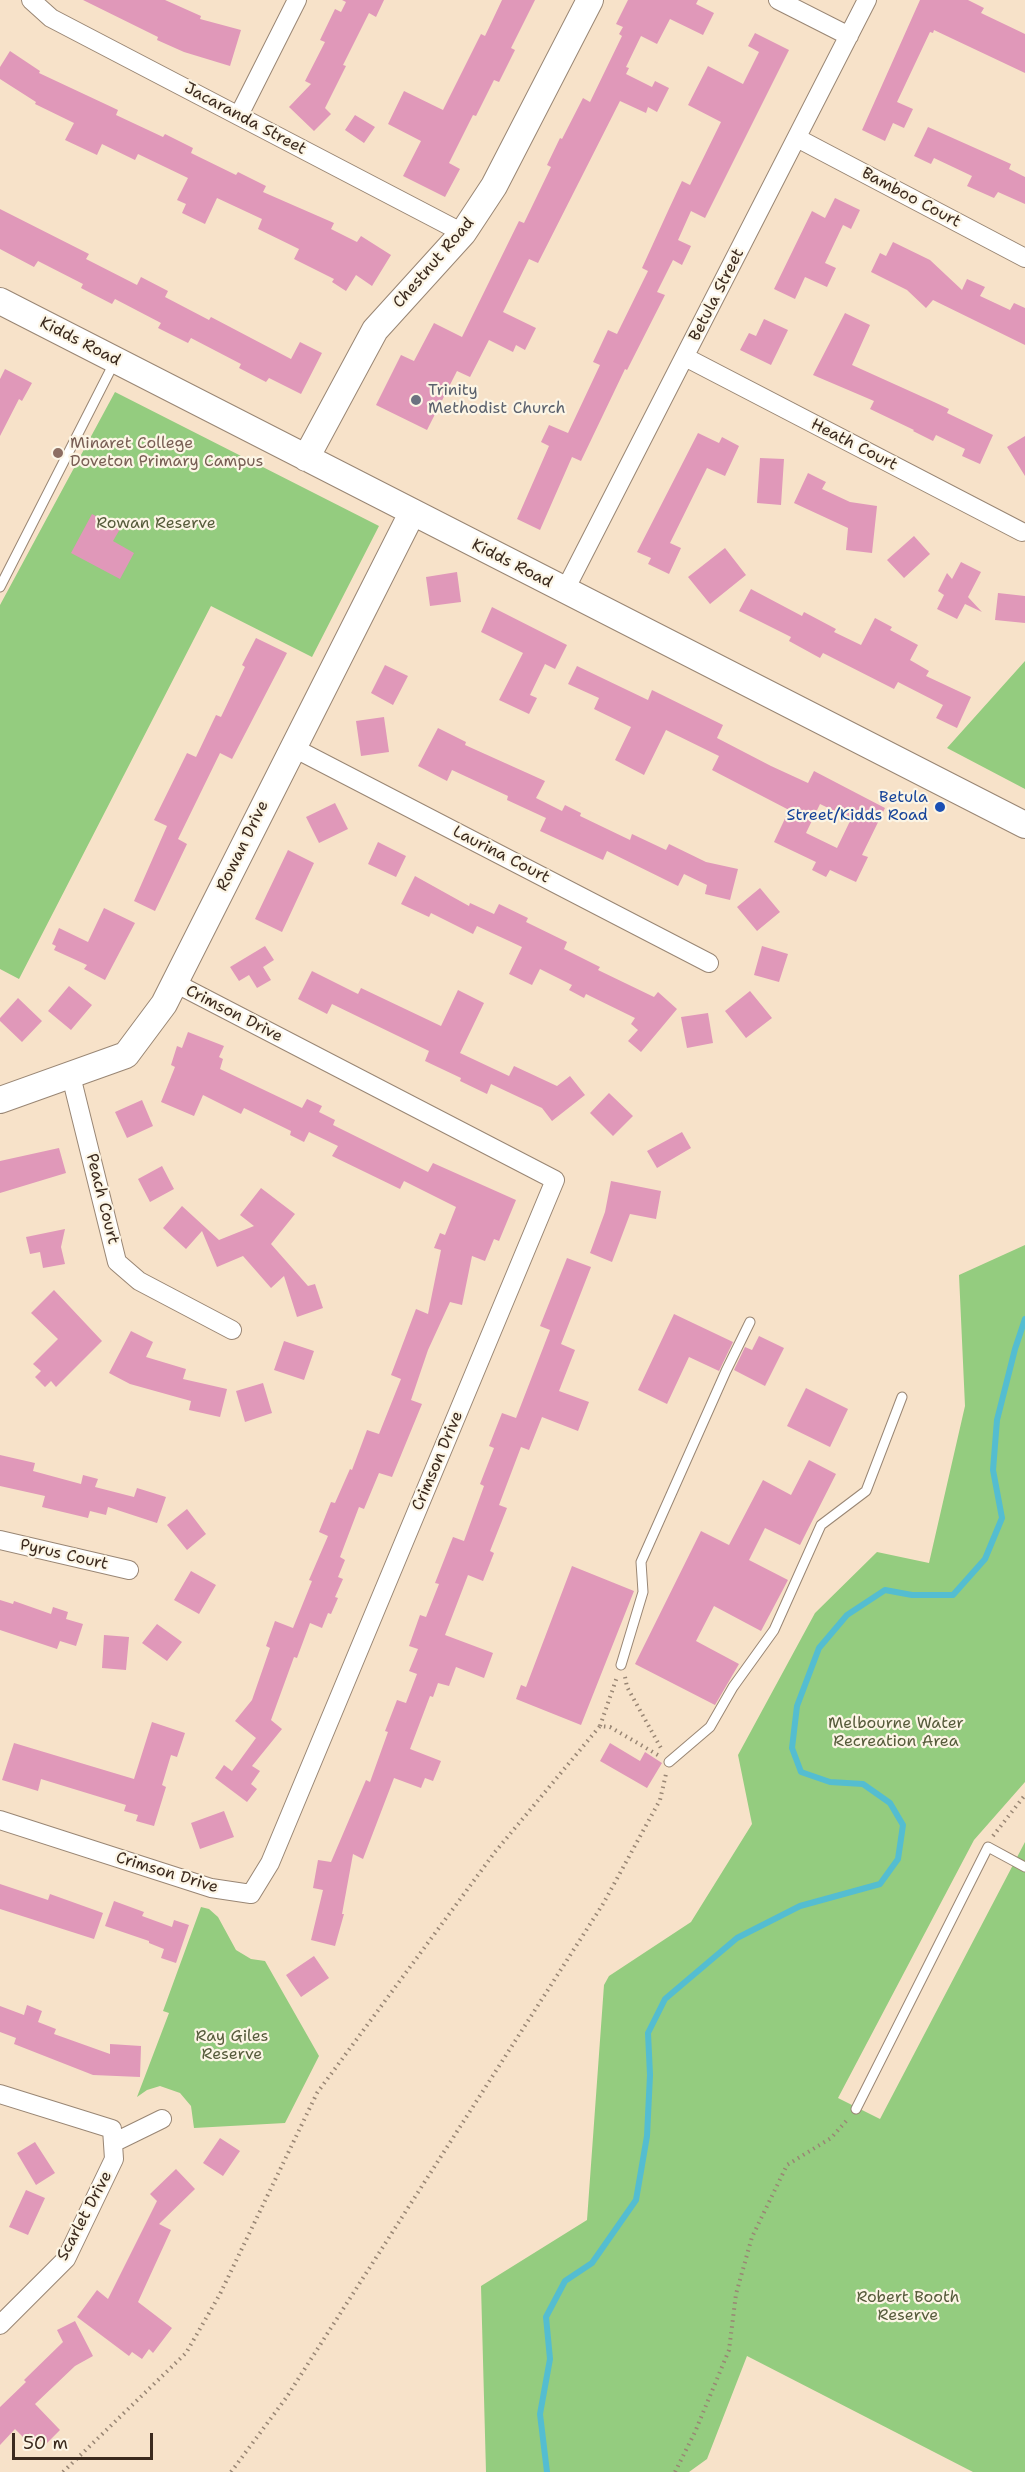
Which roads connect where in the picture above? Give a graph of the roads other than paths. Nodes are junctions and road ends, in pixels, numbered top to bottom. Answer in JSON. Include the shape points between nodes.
{"nodes":[{"id":1,"x":31,"y":0,"type":"edge"},
{"id":2,"x":297,"y":0,"type":"edge"},
{"id":3,"x":590,"y":0,"type":"edge"},
{"id":4,"x":778,"y":0,"type":"edge"},
{"id":5,"x":867,"y":0,"type":"edge"},
{"id":6,"x":849,"y":36,"type":"junction"},
{"id":7,"x":239,"y":115,"type":"junction"},
{"id":8,"x":797,"y":138,"type":"junction"},
{"id":9,"x":463,"y":233,"type":"junction"},
{"id":10,"x":1025,"y":258,"type":"edge"},
{"id":11,"x":0,"y":302,"type":"edge"},
{"id":12,"x":685,"y":357,"type":"junction"},
{"id":13,"x":115,"y":360,"type":"junction"},
{"id":14,"x":306,"y":458,"type":"junction"},
{"id":15,"x":412,"y":513,"type":"junction"},
{"id":16,"x":1022,"y":532,"type":"dead end"},
{"id":17,"x":0,"y":587,"type":"edge"},
{"id":18,"x":566,"y":590,"type":"junction"},
{"id":19,"x":292,"y":747,"type":"junction"},
{"id":20,"x":1025,"y":825,"type":"edge"},
{"id":21,"x":710,"y":963,"type":"dead end"},
{"id":22,"x":175,"y":983,"type":"junction"},
{"id":23,"x":71,"y":1076,"type":"junction"},
{"id":24,"x":0,"y":1100,"type":"edge"},
{"id":25,"x":750,"y":1322,"type":"dead end"},
{"id":26,"x":232,"y":1330,"type":"dead end"},
{"id":27,"x":902,"y":1397,"type":"dead end"},
{"id":28,"x":0,"y":1540,"type":"edge"},
{"id":29,"x":129,"y":1570,"type":"dead end"},
{"id":30,"x":621,"y":1665,"type":"road end"},
{"id":31,"x":669,"y":1761,"type":"road end"},
{"id":32,"x":0,"y":1820,"type":"edge"},
{"id":33,"x":1025,"y":1867,"type":"edge"},
{"id":34,"x":0,"y":2094,"type":"edge"},
{"id":35,"x":856,"y":2109,"type":"road end"},
{"id":36,"x":162,"y":2119,"type":"dead end"},
{"id":37,"x":113,"y":2143,"type":"junction"},
{"id":38,"x":0,"y":2325,"type":"edge"}],
"edges":[{"from":1,"to":7,"type":"street","name":"Jacaranda Street","via":[[51,18]]},
{"from":2,"to":7,"type":"street"},
{"from":3,"to":9,"type":"street","name":"Chestnut Road","via":[[494,186]]},
{"from":4,"to":6,"type":"street"},
{"from":5,"to":6,"type":"street","name":"Betula Street"},
{"from":6,"to":8,"type":"street","name":"Betula Street"},
{"from":7,"to":9,"type":"street","name":"Jacaranda Street"},
{"from":8,"to":10,"type":"street","name":"Bamboo Court"},
{"from":8,"to":12,"type":"street","name":"Betula Street"},
{"from":9,"to":14,"type":"street","name":"Chestnut Road","via":[[375,330]]},
{"from":11,"to":13,"type":"street","name":"Kidds Road"},
{"from":12,"to":16,"type":"street","name":"Heath Court"},
{"from":12,"to":18,"type":"street","name":"Betula Street"},
{"from":13,"to":14,"type":"street","name":"Kidds Road"},
{"from":13,"to":17,"type":"lane"},
{"from":14,"to":15,"type":"street","name":"Kidds Road"},
{"from":15,"to":18,"type":"street","name":"Kidds Road"},
{"from":15,"to":19,"type":"street","name":"Rowan Drive"},
{"from":18,"to":20,"type":"street","name":"Kidds Road"},
{"from":19,"to":21,"type":"street","name":"Laurina Court"},
{"from":19,"to":22,"type":"street","name":"Rowan Drive"},
{"from":22,"to":23,"type":"street","name":"Rowan Drive","via":[[126,1055]]},
{"from":22,"to":32,"type":"street","name":"Crimson Drive","via":[[555,1180],[270,1863],[251,1894],[212,1888]]},
{"from":23,"to":24,"type":"street","name":"Rowan Drive"},
{"from":23,"to":26,"type":"street","name":"Peach Court","via":[[117,1262],[139,1281]]},
{"from":25,"to":30,"type":"lane","via":[[641,1562],[643,1592]]},
{"from":27,"to":31,"type":"lane","via":[[866,1491],[821,1525],[774,1630],[710,1727]]},
{"from":28,"to":29,"type":"street","name":"Pyrus Court"},
{"from":33,"to":35,"type":"lane","via":[[987,1847]]},
{"from":34,"to":37,"type":"street","via":[[112,2129]]},
{"from":36,"to":37,"type":"street"},
{"from":37,"to":38,"type":"street","name":"Scarlet Drive","via":[[114,2159],[66,2259]]}]}
